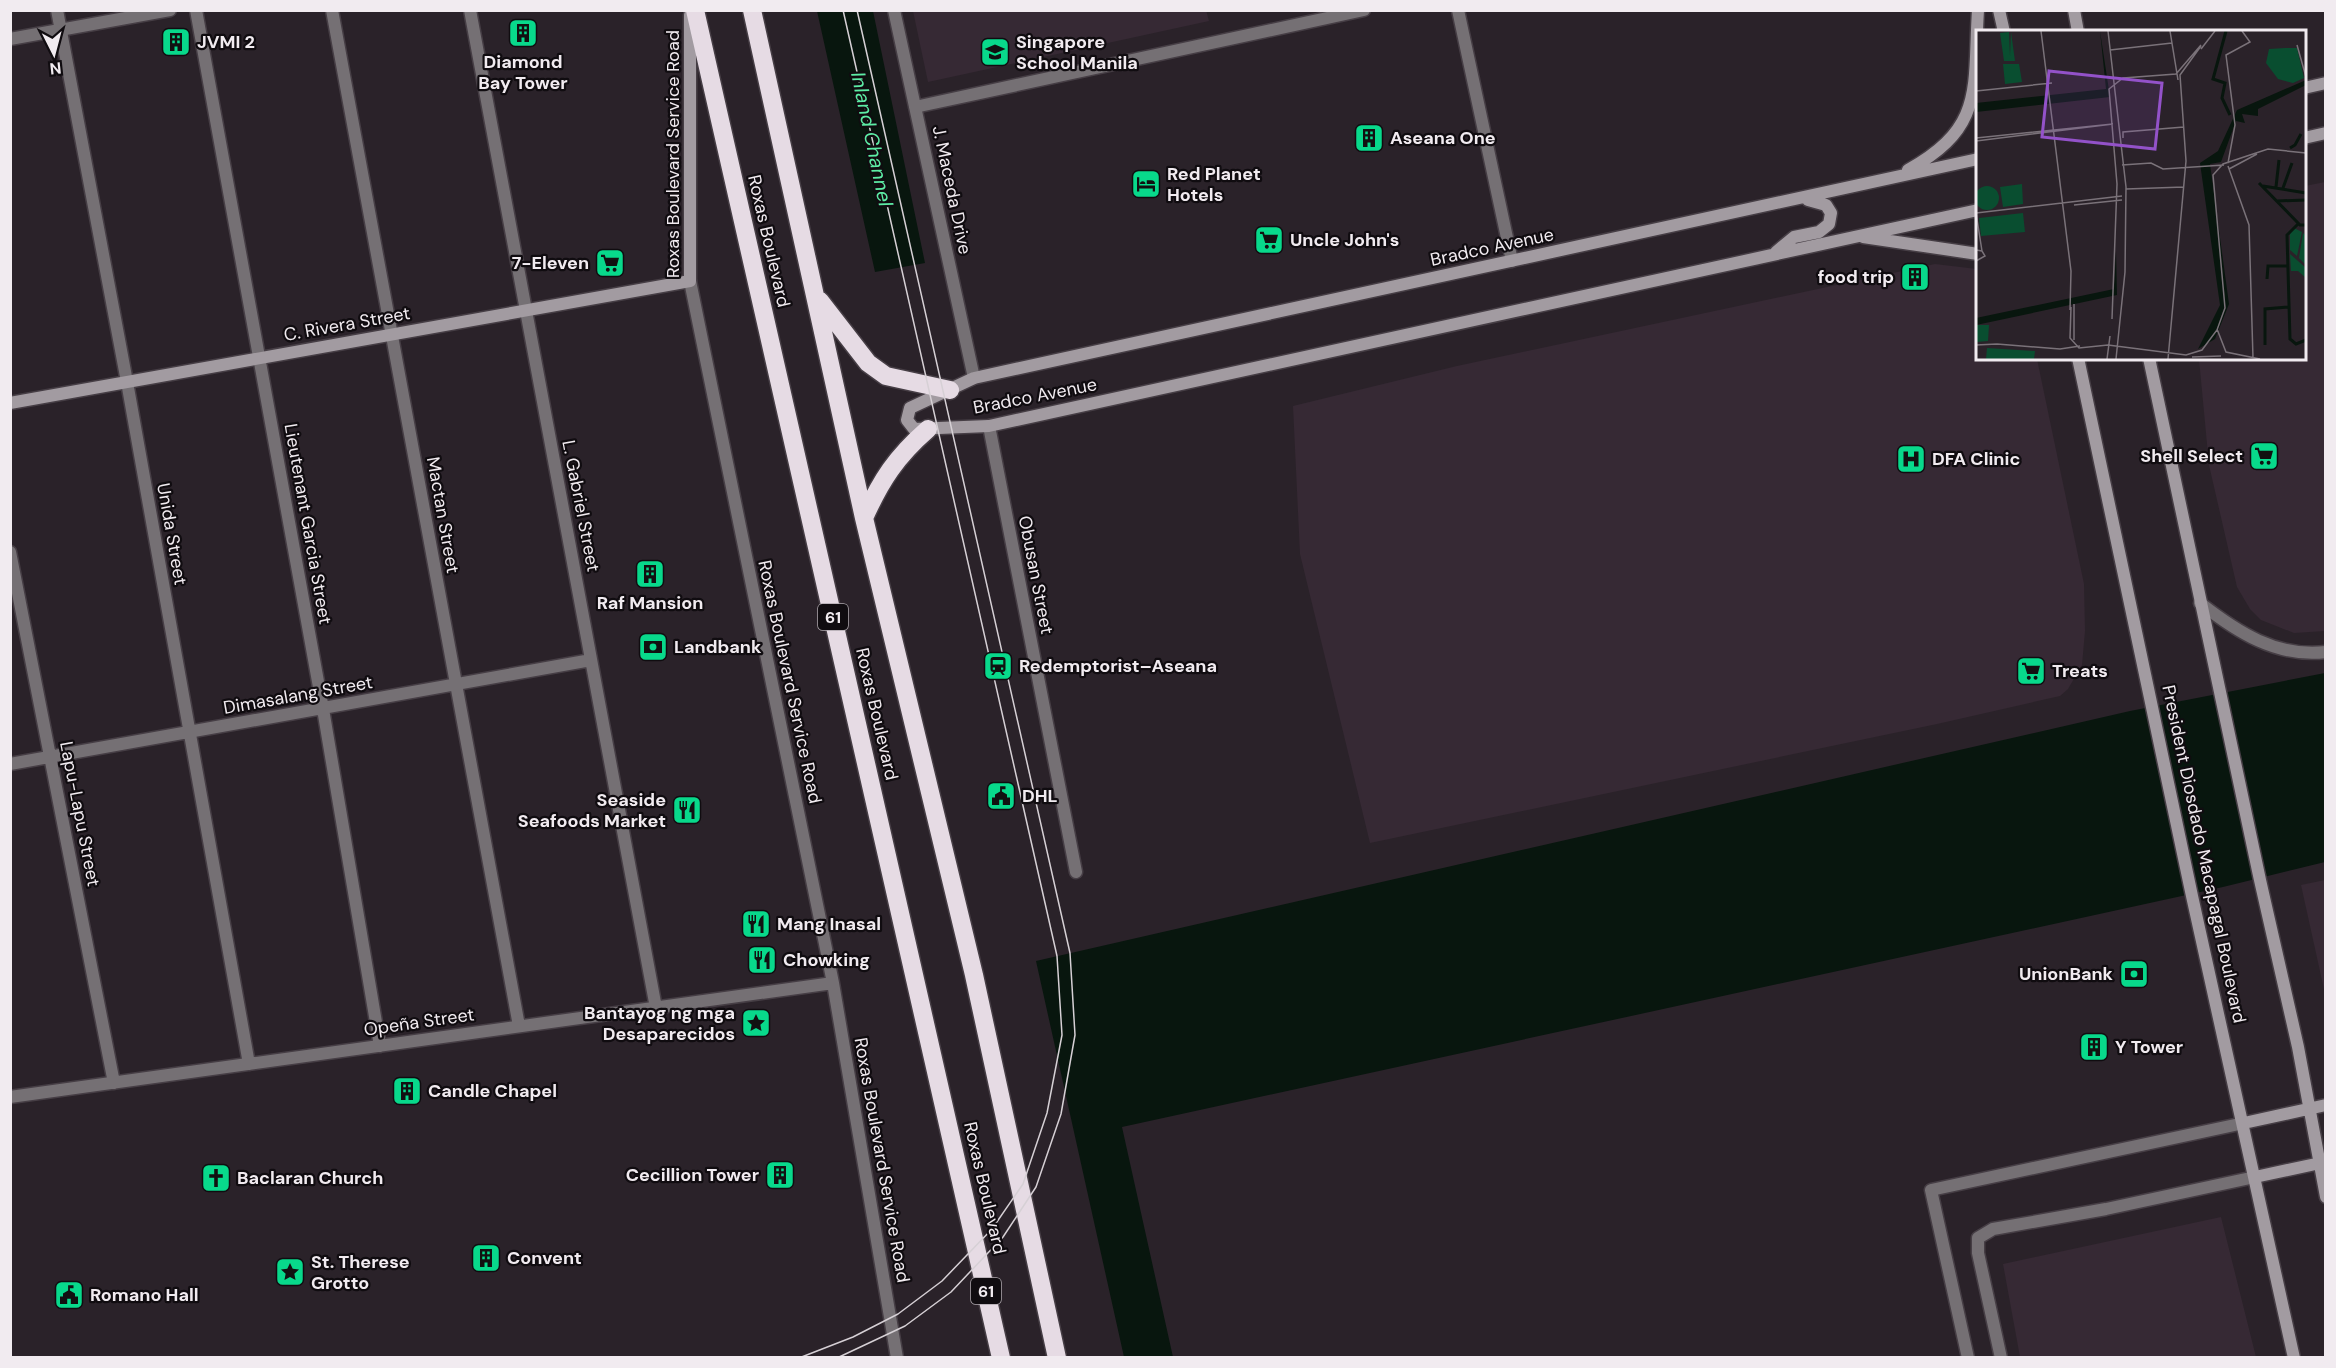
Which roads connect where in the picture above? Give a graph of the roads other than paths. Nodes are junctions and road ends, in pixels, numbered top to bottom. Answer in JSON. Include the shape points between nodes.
{"nodes":[{"id":1,"x":57,"y":10,"type":"edge"},
{"id":2,"x":170,"y":10,"type":"edge"},
{"id":3,"x":196,"y":10,"type":"edge"},
{"id":4,"x":332,"y":10,"type":"edge"},
{"id":5,"x":470,"y":10,"type":"edge"},
{"id":6,"x":690,"y":10,"type":"edge"},
{"id":7,"x":695,"y":10,"type":"edge"},
{"id":8,"x":752,"y":10,"type":"edge"},
{"id":9,"x":894,"y":10,"type":"edge"},
{"id":10,"x":1364,"y":10,"type":"edge"},
{"id":11,"x":1458,"y":10,"type":"edge"},
{"id":12,"x":1978,"y":10,"type":"edge"},
{"id":13,"x":1999,"y":10,"type":"edge"},
{"id":14,"x":1977,"y":30,"type":"edge"},
{"id":15,"x":2004,"y":30,"type":"edge"},
{"id":16,"x":60,"y":31,"type":"junction"},
{"id":17,"x":10,"y":39,"type":"edge"},
{"id":18,"x":1976,"y":40,"type":"edge"},
{"id":19,"x":2325,"y":83,"type":"edge"},
{"id":20,"x":2306,"y":87,"type":"edge"},
{"id":21,"x":915,"y":107,"type":"junction"},
{"id":22,"x":2325,"y":133,"type":"edge"},
{"id":23,"x":2306,"y":138,"type":"edge"},
{"id":24,"x":1976,"y":159,"type":"edge"},
{"id":25,"x":1896,"y":177,"type":"junction"},
{"id":26,"x":1789,"y":201,"type":"junction"},
{"id":27,"x":1976,"y":210,"type":"edge"},
{"id":28,"x":1856,"y":236,"type":"junction"},
{"id":29,"x":1775,"y":253,"type":"junction"},
{"id":30,"x":1976,"y":254,"type":"edge"},
{"id":31,"x":1512,"y":261,"type":"junction"},
{"id":32,"x":690,"y":281,"type":"junction"},
{"id":33,"x":816,"y":296,"type":"junction"},
{"id":34,"x":526,"y":310,"type":"junction"},
{"id":35,"x":392,"y":334,"type":"junction"},
{"id":36,"x":260,"y":358,"type":"junction"},
{"id":37,"x":2078,"y":360,"type":"edge"},
{"id":38,"x":2149,"y":360,"type":"edge"},
{"id":39,"x":2154,"y":360,"type":"edge"},
{"id":40,"x":2152,"y":374,"type":"junction"},
{"id":41,"x":974,"y":378,"type":"junction"},
{"id":42,"x":127,"y":382,"type":"junction"},
{"id":43,"x":950,"y":390,"type":"junction"},
{"id":44,"x":10,"y":403,"type":"edge"},
{"id":45,"x":989,"y":426,"type":"junction"},
{"id":46,"x":928,"y":429,"type":"junction"},
{"id":47,"x":864,"y":519,"type":"junction"},
{"id":48,"x":10,"y":552,"type":"edge"},
{"id":49,"x":2200,"y":603,"type":"junction"},
{"id":50,"x":2325,"y":652,"type":"edge"},
{"id":51,"x":591,"y":660,"type":"junction"},
{"id":52,"x":456,"y":685,"type":"junction"},
{"id":53,"x":323,"y":709,"type":"junction"},
{"id":54,"x":190,"y":732,"type":"junction"},
{"id":55,"x":51,"y":757,"type":"junction"},
{"id":56,"x":10,"y":764,"type":"edge"},
{"id":57,"x":1076,"y":872,"type":"dead end"},
{"id":58,"x":833,"y":983,"type":"junction"},
{"id":59,"x":656,"y":1008,"type":"junction"},
{"id":60,"x":519,"y":1026,"type":"junction"},
{"id":61,"x":380,"y":1046,"type":"junction"},
{"id":62,"x":249,"y":1064,"type":"junction"},
{"id":63,"x":114,"y":1083,"type":"junction"},
{"id":64,"x":10,"y":1097,"type":"edge"},
{"id":65,"x":2325,"y":1105,"type":"edge"},
{"id":66,"x":2308,"y":1109,"type":"junction"},
{"id":67,"x":2244,"y":1123,"type":"junction"},
{"id":68,"x":2322,"y":1163,"type":"edge"},
{"id":69,"x":2255,"y":1177,"type":"junction"},
{"id":70,"x":2325,"y":1197,"type":"edge"},
{"id":71,"x":897,"y":1358,"type":"edge"},
{"id":72,"x":1001,"y":1358,"type":"edge"},
{"id":73,"x":1057,"y":1358,"type":"edge"},
{"id":74,"x":1968,"y":1358,"type":"edge"},
{"id":75,"x":2001,"y":1358,"type":"edge"},
{"id":76,"x":2294,"y":1358,"type":"edge"}],
"edges":[{"from":1,"to":16,"type":"street","name":"Unida Street"},
{"from":2,"to":16,"type":"street"},
{"from":3,"to":36,"type":"street","name":"Lieutenant Garcia Street"},
{"from":4,"to":35,"type":"street","name":"Mactan Street"},
{"from":5,"to":34,"type":"street","name":"L. Gabriel Street"},
{"from":6,"to":32,"type":"street","name":"Roxas Boulevard Service Road"},
{"from":7,"to":72,"type":"highway","name":"Roxas Boulevard","number":"61"},
{"from":8,"to":33,"type":"highway","name":"Roxas Boulevard"},
{"from":9,"to":21,"type":"street","name":"J. Maceda Drive"},
{"from":10,"to":21,"type":"street"},
{"from":11,"to":31,"type":"street"},
{"from":12,"to":14,"type":"street"},
{"from":13,"to":15,"type":"street"},
{"from":16,"to":17,"type":"street"},
{"from":16,"to":42,"type":"street","name":"Unida Street"},
{"from":18,"to":25,"type":"street","via":[[1966,119],[1941,150]]},
{"from":19,"to":20,"type":"street"},
{"from":21,"to":41,"type":"street","name":"J. Maceda Drive"},
{"from":22,"to":23,"type":"street"},
{"from":24,"to":25,"type":"street","name":"Bradco Avenue"},
{"from":25,"to":26,"type":"street","name":"Bradco Avenue"},
{"from":26,"to":29,"type":"street","via":[[1820,201],[1828,208],[1831,219],[1826,228],[1794,237]]},
{"from":26,"to":31,"type":"street","name":"Bradco Avenue"},
{"from":27,"to":28,"type":"street","name":"Bradco Avenue"},
{"from":28,"to":29,"type":"street","name":"Bradco Avenue"},
{"from":28,"to":30,"type":"street"},
{"from":29,"to":45,"type":"street","name":"Bradco Avenue"},
{"from":31,"to":41,"type":"street","name":"Bradco Avenue"},
{"from":32,"to":34,"type":"street","name":"C. Rivera Street"},
{"from":32,"to":58,"type":"street","name":"Roxas Boulevard Service Road"},
{"from":33,"to":43,"type":"highway","via":[[868,363],[886,376]]},
{"from":33,"to":47,"type":"highway","name":"Roxas Boulevard"},
{"from":34,"to":35,"type":"street","name":"C. Rivera Street"},
{"from":34,"to":51,"type":"street","name":"L. Gabriel Street"},
{"from":35,"to":36,"type":"street","name":"C. Rivera Street"},
{"from":35,"to":52,"type":"street","name":"Mactan Street"},
{"from":36,"to":42,"type":"street","name":"C. Rivera Street"},
{"from":36,"to":53,"type":"street","name":"Lieutenant Garcia Street"},
{"from":37,"to":67,"type":"street","name":"President Diosdado Macapagal Boulevard"},
{"from":38,"to":40,"type":"street"},
{"from":39,"to":40,"type":"street"},
{"from":40,"to":49,"type":"street"},
{"from":41,"to":43,"type":"street","name":"Bradco Avenue"},
{"from":42,"to":44,"type":"street","name":"C. Rivera Street"},
{"from":42,"to":54,"type":"street","name":"Unida Street"},
{"from":43,"to":46,"type":"street","name":"Bradco Avenue","via":[[908,411],[909,426]]},
{"from":45,"to":46,"type":"street","name":"Bradco Avenue"},
{"from":45,"to":57,"type":"street","name":"Obusan Street"},
{"from":46,"to":47,"type":"highway","via":[[910,444],[879,483]]},
{"from":47,"to":73,"type":"highway","name":"Roxas Boulevard","via":[[974,975]]},
{"from":48,"to":55,"type":"street","name":"Lapu-Lapu Street"},
{"from":49,"to":50,"type":"street","via":[[2240,631],[2272,647]]},
{"from":49,"to":66,"type":"street","via":[[2298,1047]]},
{"from":51,"to":52,"type":"street","name":"Dimasalang Street"},
{"from":51,"to":59,"type":"street","name":"L. Gabriel Street"},
{"from":52,"to":53,"type":"street","name":"Dimasalang Street"},
{"from":52,"to":60,"type":"street","name":"Mactan Street"},
{"from":53,"to":54,"type":"street","name":"Dimasalang Street"},
{"from":53,"to":61,"type":"street","name":"Lieutenant Garcia Street"},
{"from":54,"to":55,"type":"street","name":"Dimasalang Street"},
{"from":54,"to":62,"type":"street","name":"Unida Street"},
{"from":55,"to":56,"type":"street","name":"Dimasalang Street"},
{"from":55,"to":63,"type":"street","name":"Lapu-Lapu Street"},
{"from":58,"to":59,"type":"street","name":"Opeña Street"},
{"from":58,"to":71,"type":"street","name":"Roxas Boulevard Service Road"},
{"from":59,"to":60,"type":"street","name":"Opeña Street"},
{"from":60,"to":61,"type":"street","name":"Opeña Street"},
{"from":61,"to":62,"type":"street","name":"Opeña Street"},
{"from":62,"to":63,"type":"street","name":"Opeña Street"},
{"from":63,"to":64,"type":"street","name":"Opeña Street"},
{"from":65,"to":66,"type":"street"},
{"from":66,"to":67,"type":"street"},
{"from":66,"to":68,"type":"street"},
{"from":67,"to":69,"type":"street","name":"President Diosdado Macapagal Boulevard"},
{"from":67,"to":74,"type":"street","via":[[1931,1190]]},
{"from":68,"to":69,"type":"street"},
{"from":68,"to":70,"type":"street"},
{"from":69,"to":75,"type":"street","via":[[1983,1233],[1978,1238],[1978,1253]]},
{"from":69,"to":76,"type":"street","name":"President Diosdado Macapagal Boulevard"}]}
